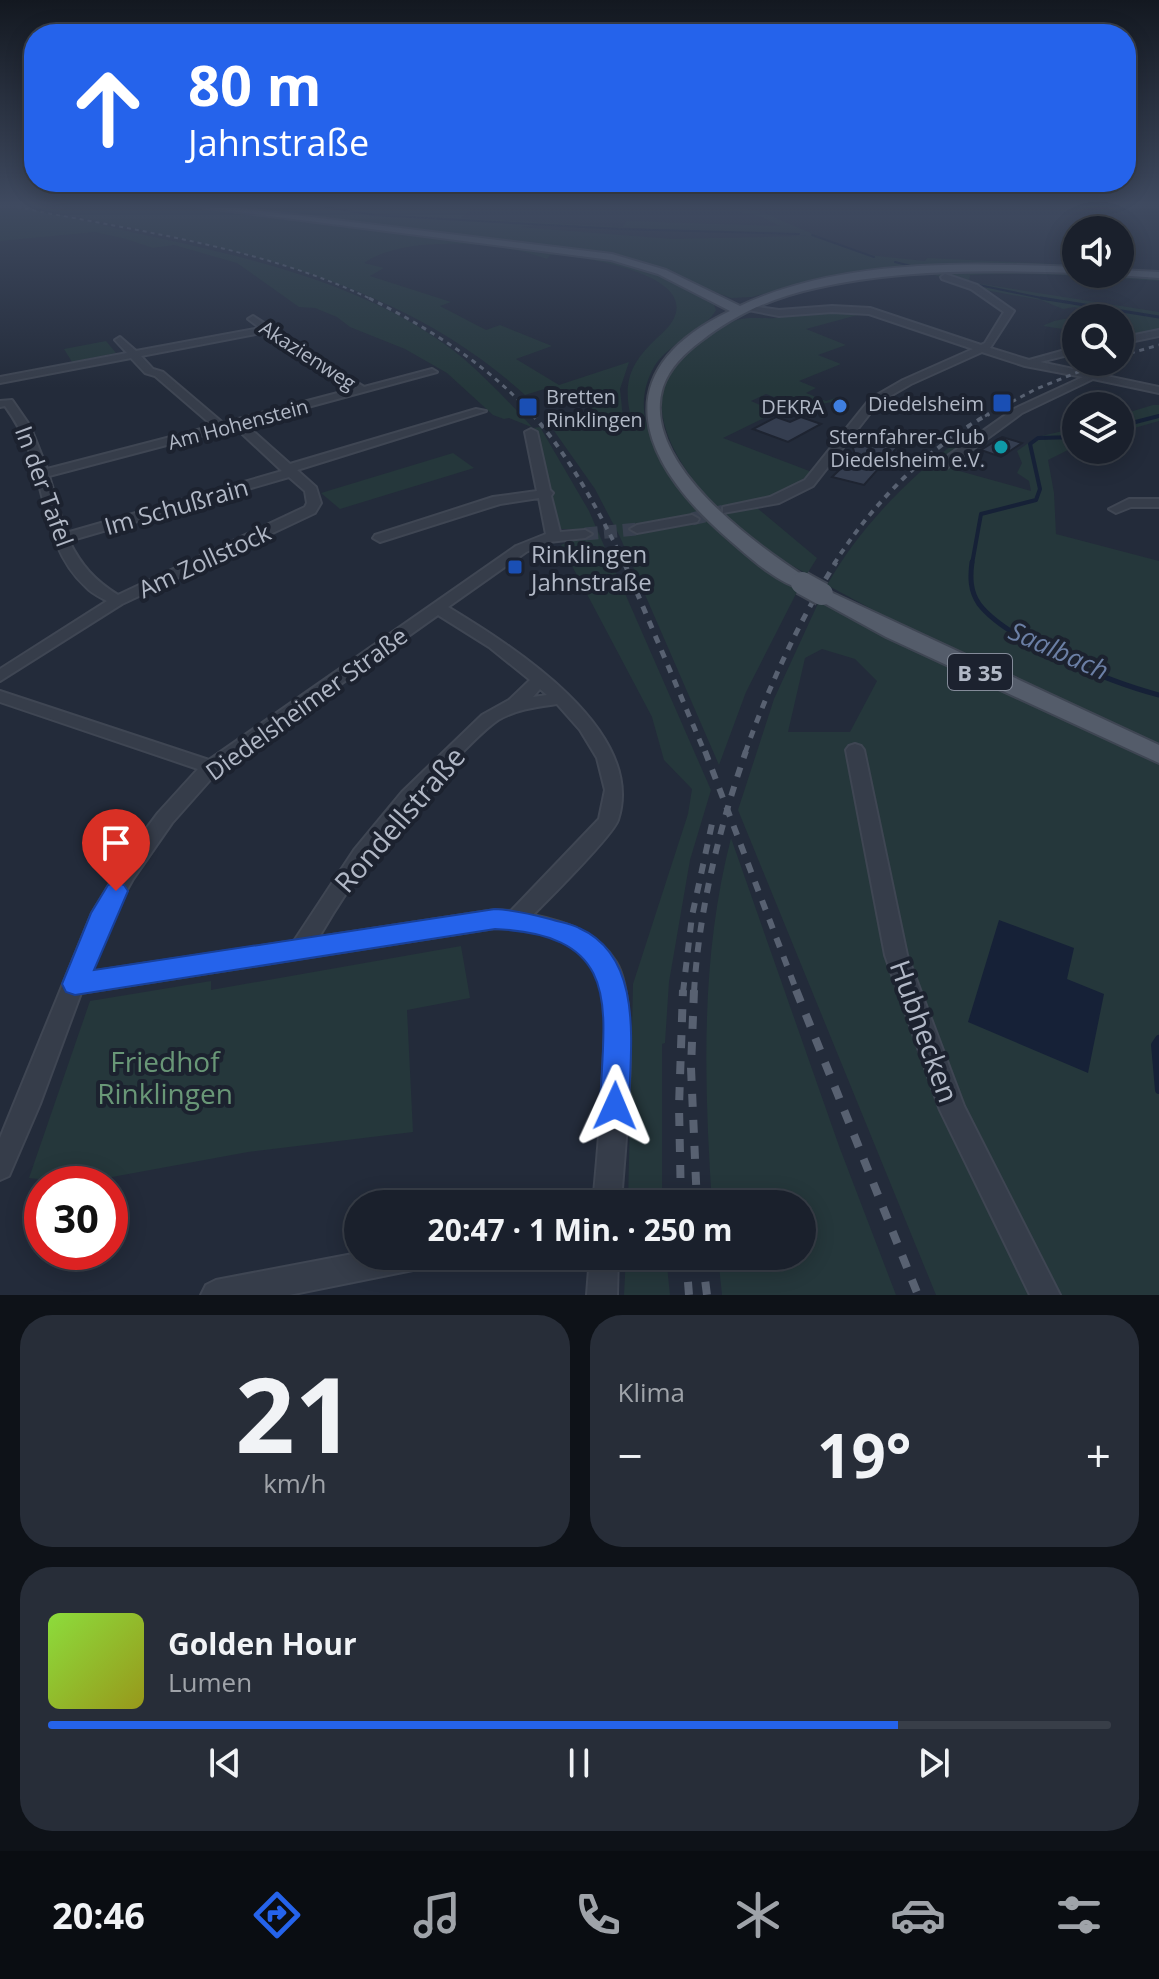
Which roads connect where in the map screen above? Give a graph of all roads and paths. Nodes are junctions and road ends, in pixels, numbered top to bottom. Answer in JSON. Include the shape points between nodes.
{"nodes":[{"id":1,"x":647,"y":267,"type":"edge"},
{"id":2,"x":1062,"y":270,"type":"edge"},
{"id":3,"x":943,"y":273,"type":"junction"},
{"id":4,"x":1134,"y":274,"type":"edge"},
{"id":5,"x":1159,"y":275,"type":"edge"},
{"id":6,"x":770,"y":298,"type":"junction"},
{"id":7,"x":721,"y":309,"type":"junction"},
{"id":8,"x":742,"y":309,"type":"junction"},
{"id":9,"x":789,"y":313,"type":"junction"},
{"id":10,"x":758,"y":316,"type":"junction"},
{"id":11,"x":253,"y":319,"type":"dead end"},
{"id":12,"x":267,"y":329,"type":"junction"},
{"id":13,"x":1159,"y":333,"type":"edge"},
{"id":14,"x":1134,"y":338,"type":"edge"},
{"id":15,"x":120,"y":340,"type":"dead end"},
{"id":16,"x":981,"y":349,"type":"junction"},
{"id":17,"x":1062,"y":353,"type":"edge"},
{"id":18,"x":134,"y":354,"type":"junction"},
{"id":19,"x":1029,"y":364,"type":"junction"},
{"id":20,"x":432,"y":372,"type":"dead end"},
{"id":21,"x":1091,"y":377,"type":"junction"},
{"id":22,"x":0,"y":380,"type":"edge"},
{"id":23,"x":0,"y":389,"type":"edge"},
{"id":24,"x":1159,"y":390,"type":"edge"},
{"id":25,"x":363,"y":391,"type":"junction"},
{"id":26,"x":4,"y":403,"type":"edge"},
{"id":27,"x":480,"y":411,"type":"dead end"},
{"id":28,"x":238,"y":424,"type":"junction"},
{"id":29,"x":222,"y":428,"type":"junction"},
{"id":30,"x":531,"y":432,"type":"dead end"},
{"id":31,"x":943,"y":465,"type":"dead end"},
{"id":32,"x":290,"y":470,"type":"junction"},
{"id":33,"x":43,"y":474,"type":"junction"},
{"id":34,"x":547,"y":493,"type":"junction"},
{"id":35,"x":1159,"y":503,"type":"edge"},
{"id":36,"x":1116,"y":509,"type":"dead end"},
{"id":37,"x":728,"y":510,"type":"tunnel mouth"},
{"id":38,"x":692,"y":519,"type":"tunnel mouth"},
{"id":39,"x":637,"y":529,"type":"tunnel mouth"},
{"id":40,"x":585,"y":534,"type":"tunnel mouth"},
{"id":41,"x":554,"y":537,"type":"junction"},
{"id":42,"x":380,"y":538,"type":"dead end"},
{"id":43,"x":60,"y":539,"type":"junction"},
{"id":44,"x":117,"y":601,"type":"junction"},
{"id":45,"x":438,"y":608,"type":"junction"},
{"id":46,"x":0,"y":676,"type":"edge"},
{"id":47,"x":541,"y":678,"type":"junction"},
{"id":48,"x":0,"y":696,"type":"edge"},
{"id":49,"x":562,"y":698,"type":"junction"},
{"id":50,"x":514,"y":705,"type":"junction"},
{"id":51,"x":855,"y":750,"type":"dead end"},
{"id":52,"x":1149,"y":750,"type":"edge"},
{"id":53,"x":211,"y":767,"type":"junction"},
{"id":54,"x":516,"y":920,"type":"junction"},
{"id":55,"x":301,"y":949,"type":"junction"},
{"id":56,"x":75,"y":984,"type":"junction"},
{"id":57,"x":0,"y":1167,"type":"edge"},
{"id":58,"x":608,"y":1190,"type":"edge"},
{"id":59,"x":344,"y":1270,"type":"edge"},
{"id":60,"x":603,"y":1270,"type":"edge"},
{"id":61,"x":216,"y":1295,"type":"edge"},
{"id":62,"x":602,"y":1295,"type":"edge"},
{"id":63,"x":1045,"y":1295,"type":"edge"}],
"edges":[{"from":1,"to":7,"type":"main road","via":[[704,293]]},
{"from":2,"to":3,"type":"main road","number":"B 35"},
{"from":3,"to":6,"type":"main road","number":"B 35","via":[[895,273],[825,283]]},
{"from":3,"to":16,"type":"street","via":[[1009,311],[989,345]]},
{"from":4,"to":5,"type":"main road"},
{"from":6,"to":7,"type":"main road"},
{"from":6,"to":8,"type":"main road","number":"B 35"},
{"from":7,"to":8,"type":"main road","number":"B 35"},
{"from":7,"to":10,"type":"street"},
{"from":7,"to":52,"type":"main road","number":"B 35","via":[[657,380],[652,394],[653,421],[675,468],[704,506],[752,550],[812,589]]},
{"from":8,"to":9,"type":"street"},
{"from":8,"to":10,"type":"street"},
{"from":9,"to":10,"type":"street"},
{"from":9,"to":16,"type":"street","via":[[870,311]]},
{"from":11,"to":12,"type":"street","name":"Akazienweg"},
{"from":12,"to":18,"type":"street"},
{"from":12,"to":25,"type":"street","name":"Akazienweg"},
{"from":13,"to":14,"type":"street"},
{"from":15,"to":18,"type":"street"},
{"from":16,"to":19,"type":"street"},
{"from":16,"to":37,"type":"street","via":[[874,401],[809,483],[774,500]]},
{"from":17,"to":19,"type":"street"},
{"from":18,"to":22,"type":"street"},
{"from":18,"to":29,"type":"street"},
{"from":19,"to":21,"type":"street"},
{"from":20,"to":25,"type":"street","name":"Am Hohenstein"},
{"from":21,"to":24,"type":"street"},
{"from":21,"to":31,"type":"street","via":[[1018,411]]},
{"from":23,"to":26,"type":"street","name":"In der Tafel"},
{"from":25,"to":28,"type":"street","name":"Am Hohenstein"},
{"from":26,"to":33,"type":"street","name":"In der Tafel","via":[[19,415],[34,442]]},
{"from":27,"to":32,"type":"street","name":"Im Schußrain"},
{"from":28,"to":29,"type":"street","name":"Am Hohenstein"},
{"from":28,"to":32,"type":"street","name":"Am Zollstock"},
{"from":29,"to":33,"type":"street","name":"Am Hohenstein"},
{"from":30,"to":34,"type":"street"},
{"from":32,"to":43,"type":"street","name":"Im Schußrain"},
{"from":32,"to":44,"type":"street","name":"Am Zollstock","via":[[311,490],[310,510]]},
{"from":33,"to":43,"type":"street","name":"In der Tafel"},
{"from":34,"to":41,"type":"street"},
{"from":34,"to":42,"type":"street","via":[[498,500]]},
{"from":35,"to":36,"type":"street","via":[[1129,503]]},
{"from":38,"to":39,"type":"street"},
{"from":40,"to":41,"type":"street","name":"Diedelsheimer Straße"},
{"from":41,"to":45,"type":"street","name":"Diedelsheimer Straße","via":[[521,549]]},
{"from":43,"to":44,"type":"street","name":"In der Tafel","via":[[99,593]]},
{"from":44,"to":46,"type":"street","name":"Am Zollstock"},
{"from":45,"to":47,"type":"street","via":[[482,633]]},
{"from":45,"to":53,"type":"street","name":"Diedelsheimer Straße"},
{"from":47,"to":49,"type":"street"},
{"from":47,"to":50,"type":"street"},
{"from":48,"to":53,"type":"street"},
{"from":49,"to":50,"type":"street"},
{"from":49,"to":54,"type":"street","via":[[599,750],[613,782],[614,808],[595,837]]},
{"from":50,"to":55,"type":"street","name":"Rondellstraße","via":[[491,717],[432,773],[376,837],[324,907]]},
{"from":51,"to":63,"type":"street","name":"Hubhecken","via":[[896,955],[953,1110]]},
{"from":53,"to":56,"type":"street","name":"Diedelsheimer Straße","via":[[141,848],[104,913]]},
{"from":54,"to":55,"type":"street"},
{"from":54,"to":58,"type":"street","via":[[586,943],[607,967],[617,1005]]},
{"from":55,"to":56,"type":"street"},
{"from":56,"to":57,"type":"street","name":"Diedelsheimer Straße"},
{"from":59,"to":61,"type":"street"},
{"from":60,"to":62,"type":"street"}]}
